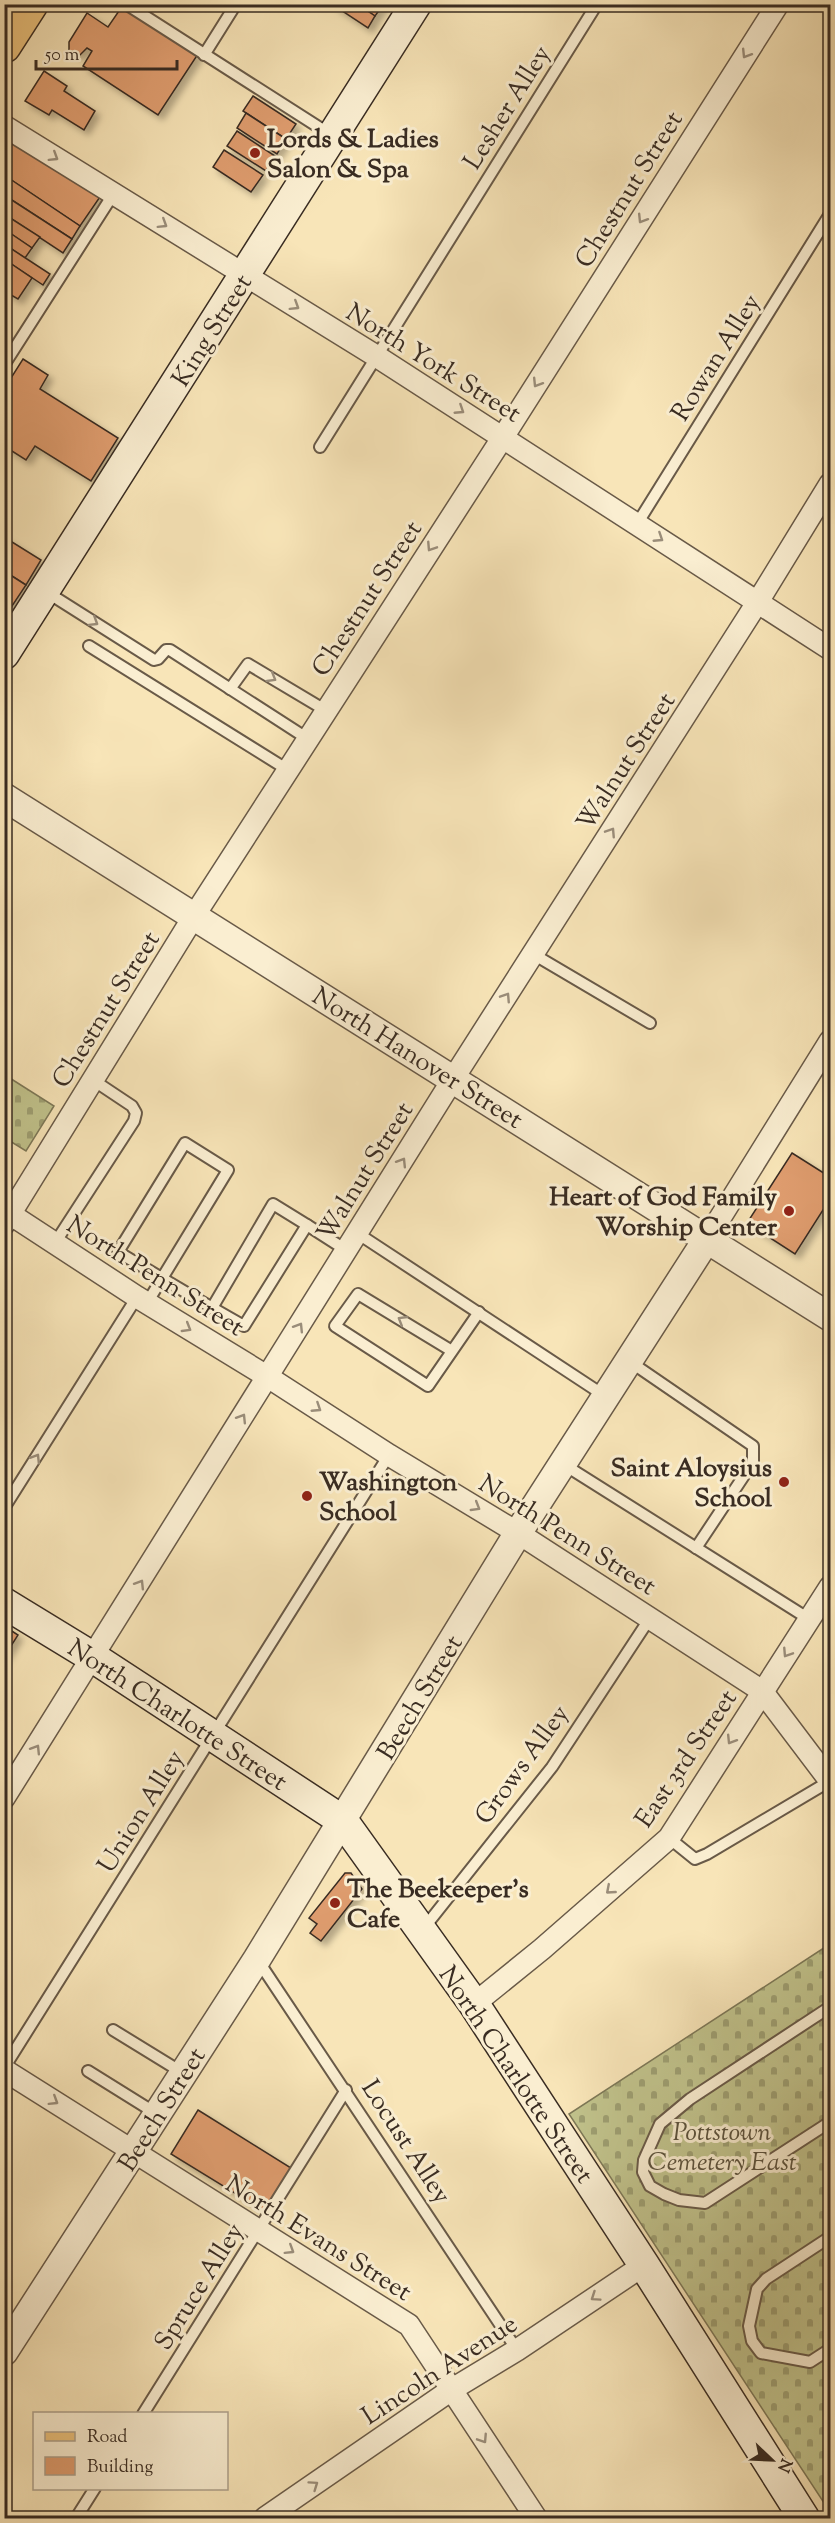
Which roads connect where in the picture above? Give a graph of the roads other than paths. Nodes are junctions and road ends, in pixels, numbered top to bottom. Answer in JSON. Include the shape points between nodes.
{"nodes":[{"id":1,"x":31,"y":4,"type":"edge"},
{"id":2,"x":126,"y":4,"type":"edge"},
{"id":3,"x":236,"y":4,"type":"edge"},
{"id":4,"x":416,"y":4,"type":"edge"},
{"id":5,"x":597,"y":4,"type":"edge"},
{"id":6,"x":778,"y":4,"type":"edge"},
{"id":7,"x":7,"y":35,"type":"edge"},
{"id":8,"x":204,"y":55,"type":"junction"},
{"id":9,"x":4,"y":126,"type":"edge"},
{"id":10,"x":333,"y":137,"type":"junction"},
{"id":11,"x":114,"y":194,"type":"junction"},
{"id":12,"x":831,"y":214,"type":"edge"},
{"id":13,"x":245,"y":275,"type":"junction"},
{"id":14,"x":376,"y":356,"type":"junction"},
{"id":15,"x":4,"y":365,"type":"edge"},
{"id":16,"x":503,"y":437,"type":"junction"},
{"id":17,"x":320,"y":447,"type":"dead end"},
{"id":18,"x":831,"y":484,"type":"edge"},
{"id":19,"x":637,"y":524,"type":"junction"},
{"id":20,"x":45,"y":591,"type":"junction"},
{"id":21,"x":757,"y":603,"type":"junction"},
{"id":22,"x":89,"y":646,"type":"dead end"},
{"id":23,"x":831,"y":649,"type":"edge"},
{"id":24,"x":4,"y":654,"type":"edge"},
{"id":25,"x":230,"y":688,"type":"junction"},
{"id":26,"x":325,"y":710,"type":"junction"},
{"id":27,"x":308,"y":739,"type":"junction"},
{"id":28,"x":288,"y":770,"type":"junction"},
{"id":29,"x":4,"y":797,"type":"edge"},
{"id":30,"x":194,"y":916,"type":"junction"},
{"id":31,"x":533,"y":954,"type":"junction"},
{"id":32,"x":650,"y":1023,"type":"dead end"},
{"id":33,"x":831,"y":1041,"type":"edge"},
{"id":34,"x":453,"y":1079,"type":"junction"},
{"id":35,"x":93,"y":1080,"type":"junction"},
{"id":36,"x":7,"y":1216,"type":"edge"},
{"id":37,"x":307,"y":1225,"type":"junction"},
{"id":38,"x":707,"y":1239,"type":"junction"},
{"id":39,"x":352,"y":1242,"type":"junction"},
{"id":40,"x":55,"y":1243,"type":"junction"},
{"id":41,"x":162,"y":1279,"type":"junction"},
{"id":42,"x":142,"y":1300,"type":"junction"},
{"id":43,"x":212,"y":1308,"type":"junction"},
{"id":44,"x":479,"y":1312,"type":"junction"},
{"id":45,"x":831,"y":1317,"type":"edge"},
{"id":46,"x":452,"y":1351,"type":"junction"},
{"id":47,"x":628,"y":1361,"type":"junction"},
{"id":48,"x":268,"y":1377,"type":"junction"},
{"id":49,"x":606,"y":1396,"type":"junction"},
{"id":50,"x":389,"y":1455,"type":"junction"},
{"id":51,"x":562,"y":1464,"type":"junction"},
{"id":52,"x":4,"y":1508,"type":"edge"},
{"id":53,"x":518,"y":1533,"type":"junction"},
{"id":54,"x":696,"y":1548,"type":"junction"},
{"id":55,"x":831,"y":1587,"type":"edge"},
{"id":56,"x":4,"y":1603,"type":"edge"},
{"id":57,"x":650,"y":1618,"type":"junction"},
{"id":58,"x":809,"y":1619,"type":"junction"},
{"id":59,"x":94,"y":1658,"type":"junction"},
{"id":60,"x":762,"y":1690,"type":"junction"},
{"id":61,"x":214,"y":1736,"type":"junction"},
{"id":62,"x":830,"y":1781,"type":"edge"},
{"id":63,"x":4,"y":1798,"type":"edge"},
{"id":64,"x":343,"y":1821,"type":"junction"},
{"id":65,"x":669,"y":1838,"type":"junction"},
{"id":66,"x":421,"y":1931,"type":"junction"},
{"id":67,"x":257,"y":1959,"type":"junction"},
{"id":68,"x":474,"y":2004,"type":"junction"},
{"id":69,"x":831,"y":2007,"type":"edge"},
{"id":70,"x":113,"y":2030,"type":"dead end"},
{"id":71,"x":4,"y":2069,"type":"edge"},
{"id":72,"x":88,"y":2071,"type":"dead end"},
{"id":73,"x":184,"y":2073,"type":"junction"},
{"id":74,"x":346,"y":2090,"type":"junction"},
{"id":75,"x":158,"y":2115,"type":"junction"},
{"id":76,"x":831,"y":2122,"type":"edge"},
{"id":77,"x":134,"y":2152,"type":"junction"},
{"id":78,"x":259,"y":2231,"type":"junction"},
{"id":79,"x":831,"y":2237,"type":"edge"},
{"id":80,"x":644,"y":2265,"type":"junction"},
{"id":81,"x":831,"y":2349,"type":"edge"},
{"id":82,"x":517,"y":2350,"type":"junction"},
{"id":83,"x":4,"y":2352,"type":"edge"},
{"id":84,"x":451,"y":2390,"type":"junction"},
{"id":85,"x":144,"y":2412,"type":"edge"},
{"id":86,"x":94,"y":2490,"type":"edge"},
{"id":87,"x":76,"y":2518,"type":"edge"},
{"id":88,"x":265,"y":2518,"type":"edge"},
{"id":89,"x":536,"y":2518,"type":"edge"},
{"id":90,"x":804,"y":2518,"type":"edge"}],
"edges":[{"from":1,"to":7,"type":"main road"},
{"from":2,"to":8,"type":"lane"},
{"from":3,"to":8,"type":"lane"},
{"from":4,"to":10,"type":"main road","name":"King Street"},
{"from":5,"to":14,"type":"lane","name":"Lesher Alley"},
{"from":6,"to":16,"type":"street","name":"Chestnut Street","one_way":true},
{"from":8,"to":10,"type":"lane"},
{"from":9,"to":11,"type":"street","name":"North York Street","one_way":true},
{"from":10,"to":13,"type":"main road","name":"King Street"},
{"from":11,"to":13,"type":"street","name":"North York Street","one_way":true},
{"from":11,"to":15,"type":"lane"},
{"from":12,"to":19,"type":"lane","name":"Rowan Alley"},
{"from":13,"to":14,"type":"street","name":"North York Street","one_way":true},
{"from":13,"to":20,"type":"main road","name":"King Street"},
{"from":14,"to":16,"type":"street","name":"North York Street","one_way":true},
{"from":14,"to":17,"type":"lane","name":"Lesher Alley"},
{"from":16,"to":19,"type":"street","name":"North York Street"},
{"from":16,"to":26,"type":"street","name":"Chestnut Street","one_way":true},
{"from":18,"to":21,"type":"street","name":"Walnut Street"},
{"from":19,"to":21,"type":"street","name":"North York Street","one_way":true},
{"from":20,"to":24,"type":"main road","name":"King Street"},
{"from":20,"to":25,"type":"lane","one_way":true,"via":[[153,660],[170,650]]},
{"from":21,"to":23,"type":"street","name":"North York Street"},
{"from":31,"to":21,"type":"street","name":"Walnut Street","one_way":true},
{"from":22,"to":28,"type":"lane"},
{"from":25,"to":26,"type":"lane","one_way":true,"via":[[248,664]]},
{"from":25,"to":27,"type":"lane"},
{"from":26,"to":27,"type":"street","name":"Chestnut Street"},
{"from":27,"to":28,"type":"street","name":"Chestnut Street"},
{"from":28,"to":30,"type":"street","name":"Chestnut Street"},
{"from":29,"to":30,"type":"street","name":"North Hanover Street"},
{"from":30,"to":34,"type":"street","name":"North Hanover Street"},
{"from":30,"to":35,"type":"street","name":"Chestnut Street"},
{"from":31,"to":32,"type":"lane"},
{"from":34,"to":31,"type":"street","name":"Walnut Street","one_way":true},
{"from":33,"to":38,"type":"street","name":"Beech Street"},
{"from":34,"to":38,"type":"street","name":"North Hanover Street"},
{"from":39,"to":34,"type":"street","name":"Walnut Street","one_way":true},
{"from":35,"to":36,"type":"street","name":"Chestnut Street"},
{"from":35,"to":40,"type":"lane","via":[[132,1106],[136,1113]]},
{"from":36,"to":40,"type":"street","name":"North Penn Street"},
{"from":37,"to":39,"type":"lane"},
{"from":37,"to":43,"type":"lane","via":[[244,1326]]},
{"from":37,"to":43,"type":"lane","via":[[273,1204]]},
{"from":38,"to":45,"type":"street","name":"North Hanover Street"},
{"from":38,"to":47,"type":"street","name":"Beech Street"},
{"from":39,"to":44,"type":"lane"},
{"from":48,"to":39,"type":"street","name":"Walnut Street","one_way":true},
{"from":40,"to":42,"type":"street","name":"North Penn Street"},
{"from":41,"to":41,"type":"lane","via":[[118,1252],[185,1143],[228,1170]]},
{"from":41,"to":42,"type":"lane"},
{"from":41,"to":43,"type":"lane"},
{"from":42,"to":48,"type":"street","name":"North Penn Street","one_way":true},
{"from":52,"to":42,"type":"lane","one_way":true},
{"from":44,"to":46,"type":"lane"},
{"from":44,"to":49,"type":"lane"},
{"from":46,"to":46,"type":"lane","one_way":true,"via":[[358,1294],[335,1326],[428,1386]]},
{"from":47,"to":49,"type":"street","name":"Beech Street"},
{"from":47,"to":54,"type":"lane","via":[[753,1446],[753,1462]]},
{"from":48,"to":50,"type":"street","name":"North Penn Street","one_way":true},
{"from":59,"to":48,"type":"street","name":"Walnut Street","one_way":true},
{"from":49,"to":51,"type":"street","name":"Beech Street"},
{"from":50,"to":53,"type":"street","name":"North Penn Street","one_way":true},
{"from":50,"to":61,"type":"lane","name":"Union Alley"},
{"from":51,"to":53,"type":"street","name":"Beech Street"},
{"from":51,"to":54,"type":"lane"},
{"from":53,"to":57,"type":"street","name":"North Penn Street"},
{"from":53,"to":64,"type":"street","name":"Beech Street"},
{"from":54,"to":58,"type":"lane"},
{"from":55,"to":58,"type":"street","name":"East 3rd Street"},
{"from":56,"to":59,"type":"main road","name":"North Charlotte Street"},
{"from":57,"to":60,"type":"street","name":"North Penn Street"},
{"from":57,"to":66,"type":"lane","name":"Grows Alley","via":[[552,1767]]},
{"from":58,"to":60,"type":"street","name":"East 3rd Street","one_way":true},
{"from":59,"to":61,"type":"main road","name":"North Charlotte Street"},
{"from":63,"to":59,"type":"street","name":"Walnut Street","one_way":true},
{"from":60,"to":62,"type":"street","name":"North Penn Street"},
{"from":60,"to":65,"type":"street","name":"East 3rd Street","one_way":true},
{"from":61,"to":64,"type":"main road","name":"North Charlotte Street"},
{"from":61,"to":71,"type":"lane","name":"Union Alley"},
{"from":62,"to":65,"type":"lane","via":[[695,1859]]},
{"from":64,"to":66,"type":"main road","name":"North Charlotte Street"},
{"from":64,"to":67,"type":"street","name":"Beech Street"},
{"from":65,"to":68,"type":"street","name":"East 3rd Street","one_way":true},
{"from":66,"to":68,"type":"main road","name":"North Charlotte Street"},
{"from":67,"to":73,"type":"street","name":"Beech Street"},
{"from":67,"to":74,"type":"lane","name":"Locust Alley"},
{"from":68,"to":80,"type":"main road","name":"North Charlotte Street"},
{"from":69,"to":76,"type":"lane","via":[[690,2099],[660,2124],[644,2160],[643,2172],[650,2186],[664,2194],[705,2203]]},
{"from":70,"to":73,"type":"lane"},
{"from":71,"to":77,"type":"street","name":"North Evans Street","one_way":true},
{"from":72,"to":75,"type":"lane"},
{"from":73,"to":75,"type":"street","name":"Beech Street"},
{"from":74,"to":78,"type":"lane","name":"Spruce Alley"},
{"from":74,"to":82,"type":"lane","name":"Locust Alley"},
{"from":75,"to":77,"type":"street","name":"Beech Street"},
{"from":77,"to":78,"type":"street","name":"North Evans Street"},
{"from":77,"to":83,"type":"street","name":"Beech Street"},
{"from":78,"to":84,"type":"street","name":"North Evans Street","one_way":true,"via":[[409,2325]]},
{"from":78,"to":85,"type":"lane","name":"Spruce Alley"},
{"from":79,"to":81,"type":"lane","via":[[766,2278],[757,2289],[749,2326],[752,2341],[761,2353],[810,2362]]},
{"from":80,"to":82,"type":"street","name":"Lincoln Avenue","one_way":true},
{"from":80,"to":90,"type":"main road","name":"North Charlotte Street"},
{"from":82,"to":84,"type":"street","name":"Lincoln Avenue"},
{"from":88,"to":84,"type":"street","name":"Lincoln Avenue","one_way":true},
{"from":84,"to":89,"type":"street","name":"North Evans Street","one_way":true},
{"from":86,"to":87,"type":"lane"}]}
